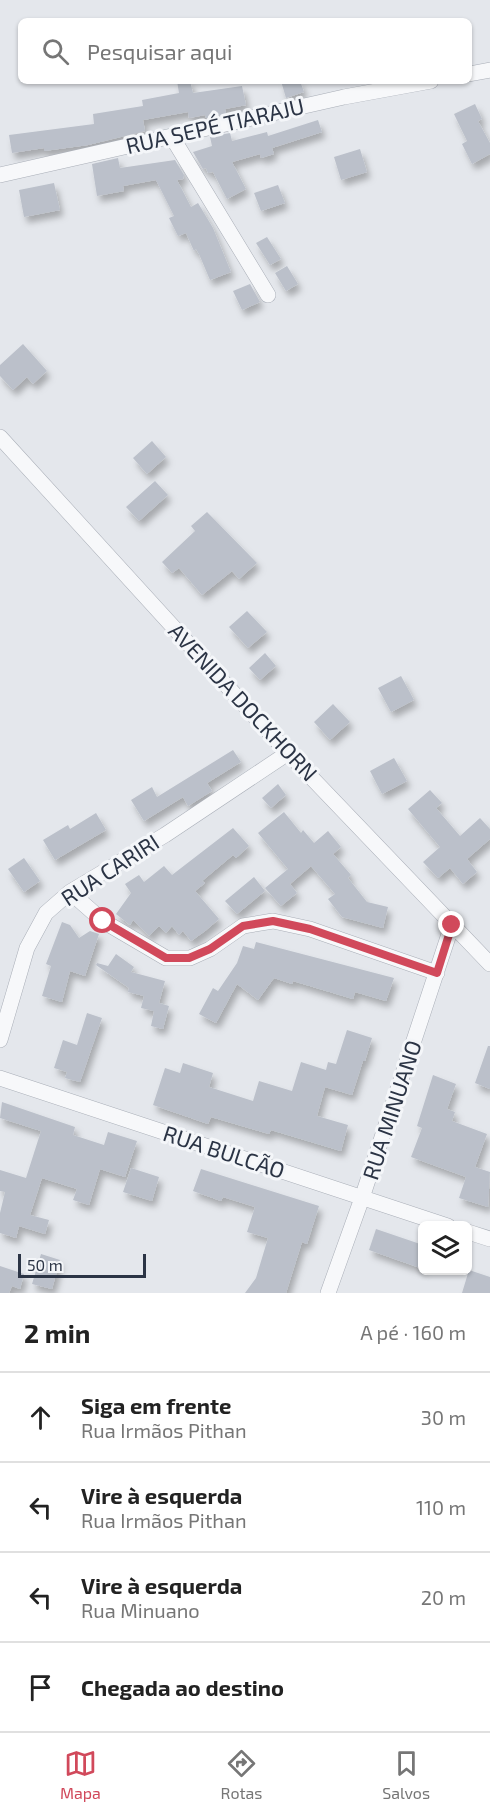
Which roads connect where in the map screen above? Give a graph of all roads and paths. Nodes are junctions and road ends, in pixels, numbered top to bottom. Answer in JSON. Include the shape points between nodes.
{"nodes":[{"id":1,"x":490,"y":70,"type":"edge"},
{"id":2,"x":472,"y":73,"type":"edge"},
{"id":3,"x":415,"y":84,"type":"edge"},
{"id":4,"x":172,"y":137,"type":"junction"},
{"id":5,"x":0,"y":175,"type":"edge"},
{"id":6,"x":268,"y":295,"type":"dead end"},
{"id":7,"x":0,"y":437,"type":"edge"},
{"id":8,"x":288,"y":753,"type":"junction"},
{"id":9,"x":70,"y":892,"type":"junction"},
{"id":10,"x":452,"y":925,"type":"junction"},
{"id":11,"x":490,"y":964,"type":"edge"},
{"id":12,"x":437,"y":973,"type":"junction"},
{"id":13,"x":0,"y":1040,"type":"edge"},
{"id":14,"x":0,"y":1078,"type":"edge"},
{"id":15,"x":362,"y":1198,"type":"junction"},
{"id":16,"x":433,"y":1221,"type":"edge"},
{"id":17,"x":472,"y":1233,"type":"edge"},
{"id":18,"x":490,"y":1239,"type":"edge"},
{"id":19,"x":328,"y":1293,"type":"edge"}],
"edges":[{"from":1,"to":2,"type":"street"},
{"from":3,"to":4,"type":"street","name":"RUA SEPÉ TIARAJU"},
{"from":4,"to":5,"type":"street","name":"RUA SEPÉ TIARAJU"},
{"from":4,"to":6,"type":"street"},
{"from":7,"to":8,"type":"street","name":"AVENIDA DOCKHORN"},
{"from":8,"to":9,"type":"street","name":"RUA CARIRI","via":[[165,835]]},
{"from":8,"to":10,"type":"street","name":"AVENIDA DOCKHORN"},
{"from":9,"to":12,"type":"street","via":[[103,921],[166,958],[189,958],[243,926],[273,921],[310,929]]},
{"from":9,"to":13,"type":"street","name":"RUA CARIRI","via":[[46,913],[27,948]]},
{"from":10,"to":11,"type":"street","name":"AVENIDA DOCKHORN"},
{"from":10,"to":12,"type":"street","name":"RUA MINUANO"},
{"from":12,"to":15,"type":"street","name":"RUA MINUANO"},
{"from":14,"to":15,"type":"street","name":"RUA BULCÃO"},
{"from":15,"to":16,"type":"street","name":"RUA BULCÃO"},
{"from":15,"to":19,"type":"street","name":"RUA MINUANO"},
{"from":17,"to":18,"type":"street"}]}
